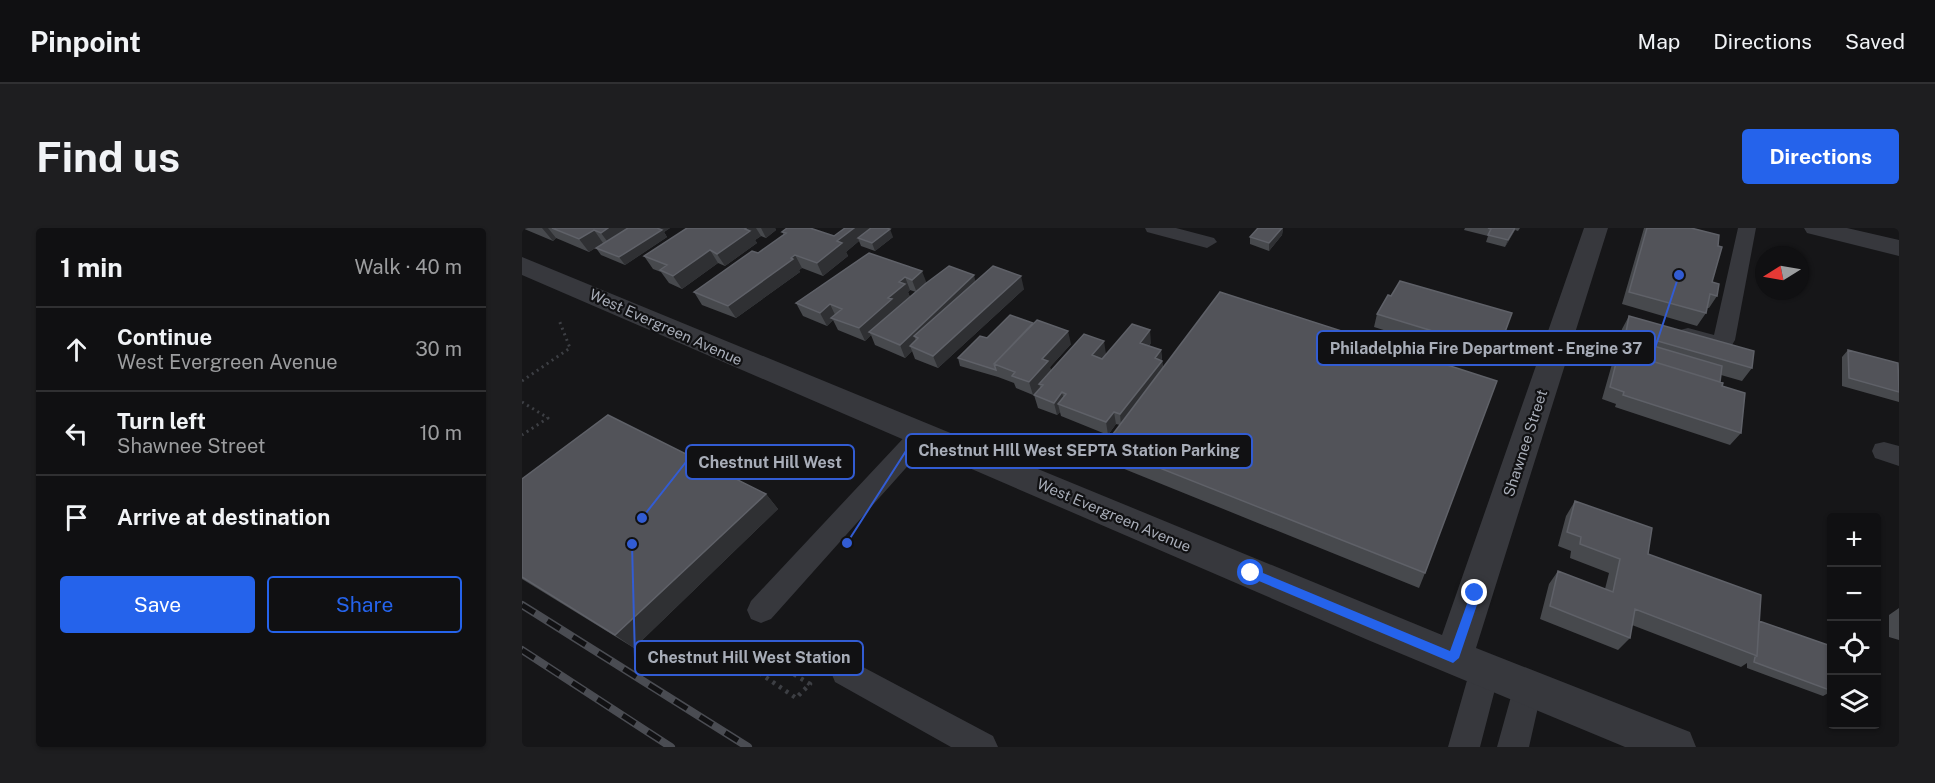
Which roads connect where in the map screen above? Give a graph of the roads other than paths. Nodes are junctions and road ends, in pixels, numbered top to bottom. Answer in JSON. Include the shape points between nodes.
{"nodes":[{"id":1,"x":1154,"y":228,"type":"edge"},
{"id":2,"x":1596,"y":228,"type":"edge"},
{"id":3,"x":1747,"y":228,"type":"edge"},
{"id":4,"x":1816,"y":228,"type":"edge"},
{"id":5,"x":1207,"y":242,"type":"dead end"},
{"id":6,"x":1899,"y":248,"type":"edge"},
{"id":7,"x":522,"y":265,"type":"edge"},
{"id":8,"x":1672,"y":330,"type":"edge"},
{"id":9,"x":921,"y":435,"type":"junction"},
{"id":10,"x":761,"y":610,"type":"road end"},
{"id":11,"x":1453,"y":658,"type":"junction"},
{"id":12,"x":1485,"y":670,"type":"junction"},
{"id":13,"x":846,"y":672,"type":"dead end"},
{"id":14,"x":1528,"y":686,"type":"junction"},
{"id":15,"x":982,"y":747,"type":"edge"},
{"id":16,"x":1464,"y":747,"type":"edge"},
{"id":17,"x":1513,"y":747,"type":"edge"},
{"id":18,"x":1675,"y":747,"type":"edge"}],
"edges":[{"from":1,"to":5,"type":"lane"},
{"from":2,"to":11,"type":"street","name":"Shawnee Street"},
{"from":3,"to":8,"type":"lane","via":[[1724,340],[1714,343]]},
{"from":4,"to":6,"type":"street"},
{"from":7,"to":9,"type":"street","name":"West Evergreen Avenue"},
{"from":9,"to":10,"type":"lane"},
{"from":9,"to":11,"type":"street","name":"West Evergreen Avenue"},
{"from":11,"to":12,"type":"street","name":"West Evergreen Avenue"},
{"from":12,"to":14,"type":"street","name":"West Evergreen Avenue"},
{"from":12,"to":16,"type":"lane"},
{"from":13,"to":15,"type":"lane"},
{"from":14,"to":17,"type":"lane"},
{"from":14,"to":18,"type":"street","name":"West Evergreen Avenue"}]}
